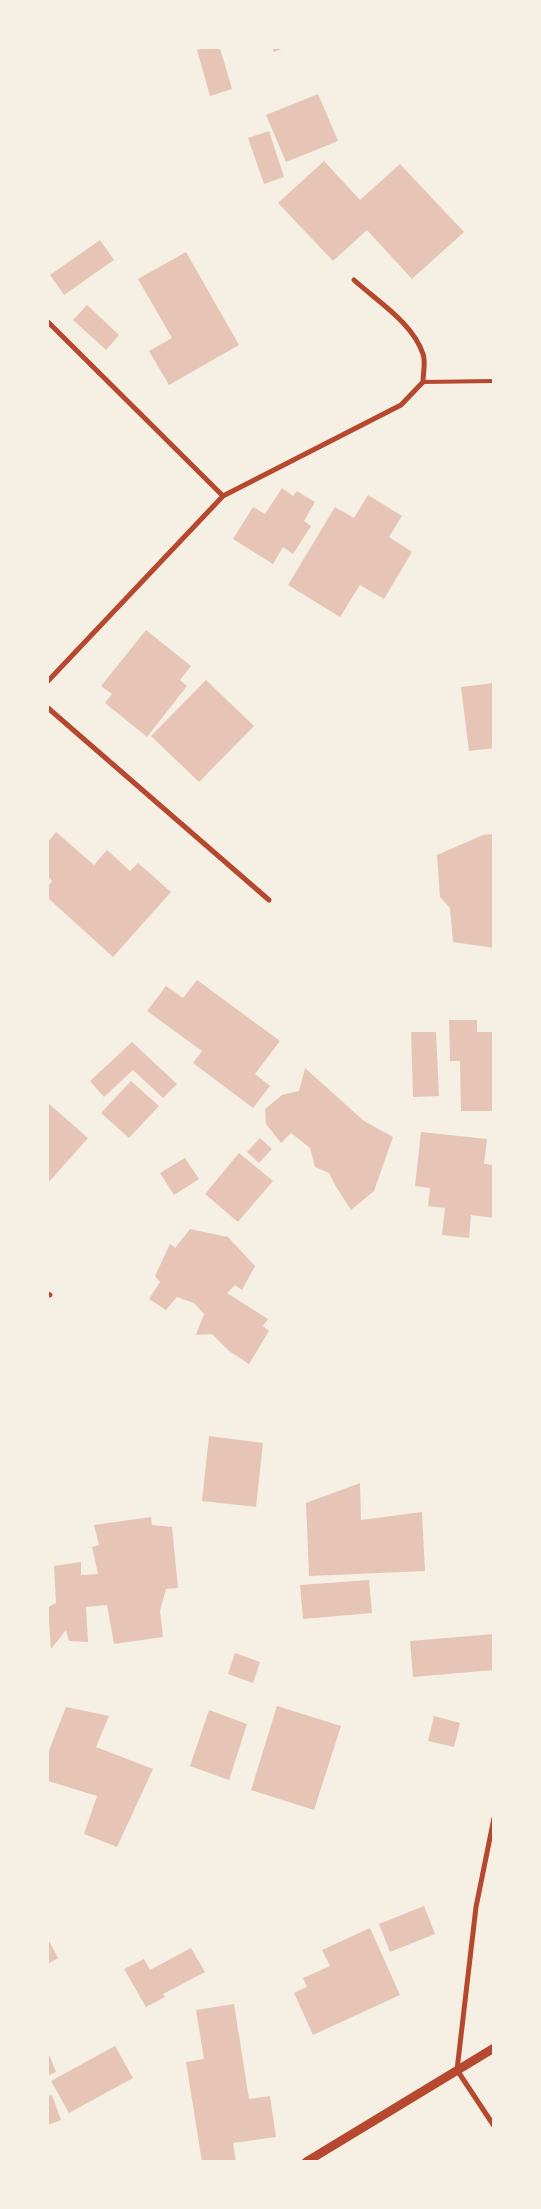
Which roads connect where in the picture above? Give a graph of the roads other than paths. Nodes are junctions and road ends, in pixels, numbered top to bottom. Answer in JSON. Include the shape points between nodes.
{"nodes":[{"id":1,"x":354,"y":280,"type":"dead end"},
{"id":2,"x":48,"y":322,"type":"edge"},
{"id":3,"x":494,"y":381,"type":"edge"},
{"id":4,"x":423,"y":382,"type":"junction"},
{"id":5,"x":223,"y":496,"type":"junction"},
{"id":6,"x":48,"y":681,"type":"edge"},
{"id":7,"x":48,"y":708,"type":"edge"},
{"id":8,"x":269,"y":900,"type":"dead end"},
{"id":9,"x":494,"y":1818,"type":"edge"},
{"id":10,"x":494,"y":2048,"type":"edge"},
{"id":11,"x":457,"y":2070,"type":"junction"},
{"id":12,"x":494,"y":2126,"type":"edge"},
{"id":13,"x":306,"y":2162,"type":"edge"}],
"edges":[{"from":1,"to":4,"type":"street","via":[[402,322],[416,339],[424,356]]},
{"from":2,"to":5,"type":"street"},
{"from":3,"to":4,"type":"lane"},
{"from":4,"to":5,"type":"street","via":[[401,405]]},
{"from":5,"to":6,"type":"street"},
{"from":7,"to":8,"type":"street"},
{"from":9,"to":11,"type":"street","via":[[476,1907]]},
{"from":10,"to":11,"type":"street"},
{"from":11,"to":12,"type":"street"},
{"from":11,"to":13,"type":"street"}]}
